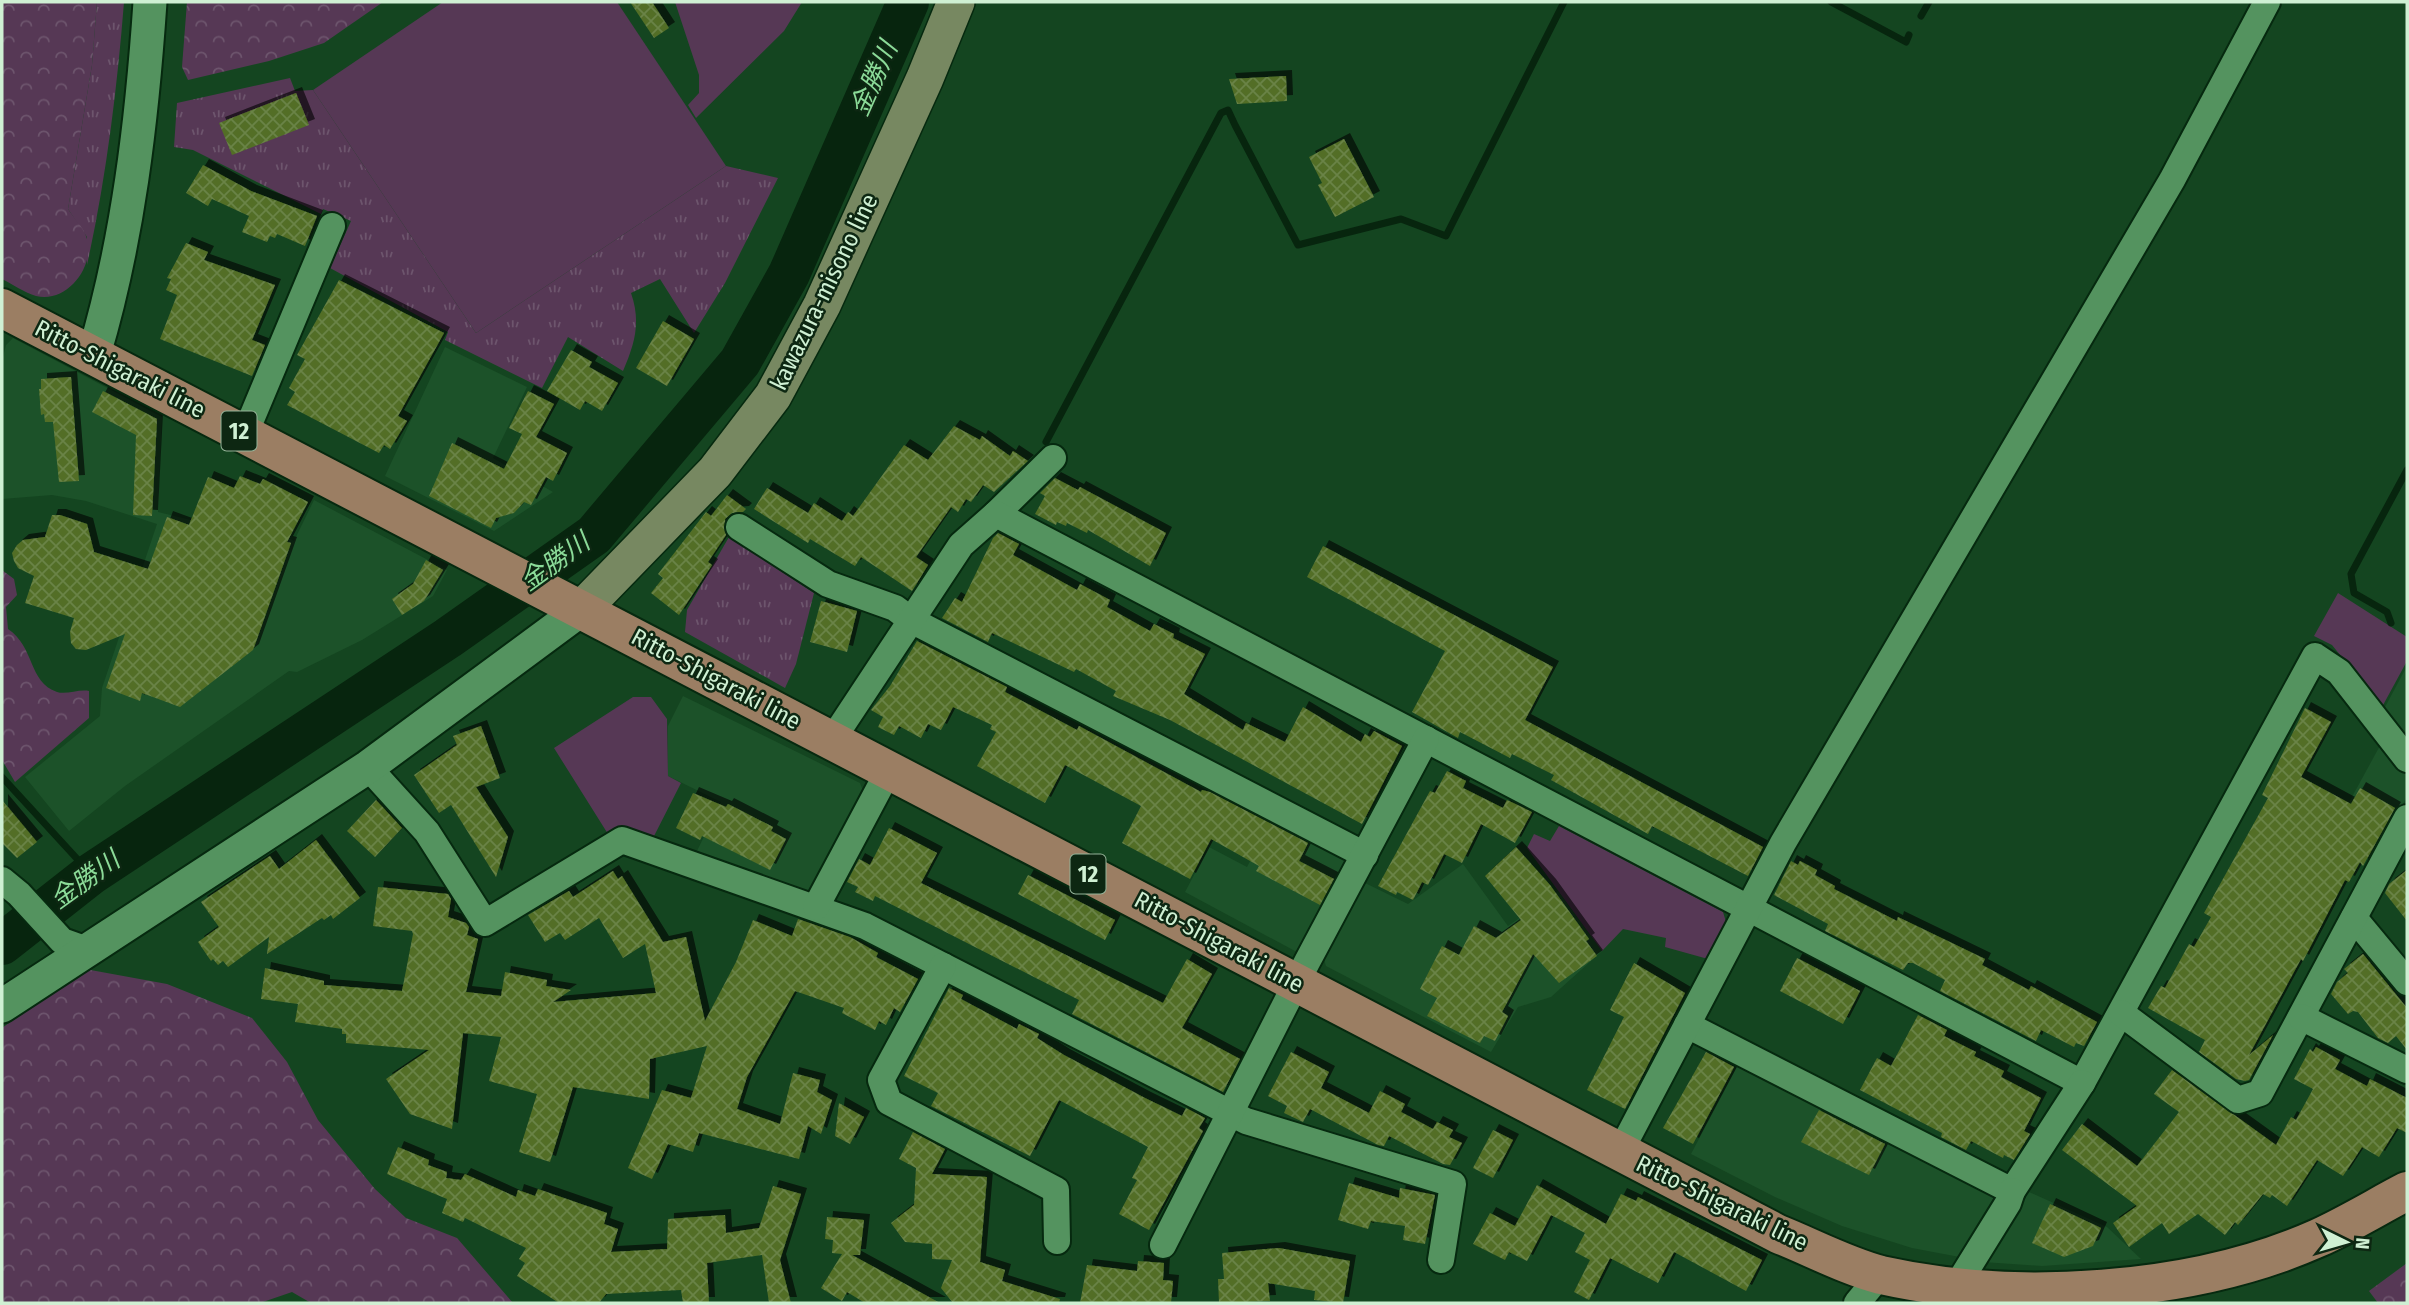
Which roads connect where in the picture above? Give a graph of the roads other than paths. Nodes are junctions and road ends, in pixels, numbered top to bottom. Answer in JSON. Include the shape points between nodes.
{"nodes":[{"id":1,"x":150,"y":2,"type":"edge"},
{"id":2,"x":956,"y":2,"type":"edge"},
{"id":3,"x":2267,"y":2,"type":"edge"},
{"id":4,"x":332,"y":226,"type":"dead end"},
{"id":5,"x":3,"y":314,"type":"edge"},
{"id":6,"x":94,"y":354,"type":"junction"},
{"id":7,"x":245,"y":434,"type":"junction"},
{"id":8,"x":1054,"y":458,"type":"dead end"},
{"id":9,"x":996,"y":514,"type":"junction"},
{"id":10,"x":739,"y":527,"type":"dead end"},
{"id":11,"x":568,"y":603,"type":"junction"},
{"id":12,"x":911,"y":620,"type":"junction"},
{"id":13,"x":832,"y":740,"type":"junction"},
{"id":14,"x":1426,"y":740,"type":"junction"},
{"id":15,"x":2407,"y":759,"type":"edge"},
{"id":16,"x":368,"y":767,"type":"junction"},
{"id":17,"x":889,"y":770,"type":"junction"},
{"id":18,"x":2407,"y":818,"type":"edge"},
{"id":19,"x":1364,"y":855,"type":"junction"},
{"id":20,"x":11,"y":887,"type":"edge"},
{"id":21,"x":817,"y":907,"type":"junction"},
{"id":22,"x":1746,"y":908,"type":"junction"},
{"id":23,"x":2354,"y":918,"type":"junction"},
{"id":24,"x":76,"y":946,"type":"junction"},
{"id":25,"x":943,"y":966,"type":"junction"},
{"id":26,"x":2407,"y":982,"type":"edge"},
{"id":27,"x":1297,"y":983,"type":"junction"},
{"id":28,"x":2,"y":1006,"type":"edge"},
{"id":29,"x":2121,"y":1013,"type":"junction"},
{"id":30,"x":2301,"y":1017,"type":"junction"},
{"id":31,"x":1687,"y":1025,"type":"junction"},
{"id":32,"x":2407,"y":1070,"type":"edge"},
{"id":33,"x":2082,"y":1083,"type":"junction"},
{"id":34,"x":1229,"y":1112,"type":"junction"},
{"id":35,"x":1620,"y":1152,"type":"junction"},
{"id":36,"x":2012,"y":1191,"type":"junction"},
{"id":37,"x":2407,"y":1191,"type":"edge"},
{"id":38,"x":1057,"y":1241,"type":"dead end"},
{"id":39,"x":1163,"y":1245,"type":"dead end"},
{"id":40,"x":1441,"y":1260,"type":"dead end"},
{"id":41,"x":1956,"y":1287,"type":"junction"},
{"id":42,"x":1869,"y":1289,"type":"edge"},
{"id":43,"x":2122,"y":1296,"type":"edge"}],
"edges":[{"from":1,"to":6,"type":"street","via":[[133,175]]},
{"from":2,"to":11,"type":"main road","name":"kawazura-misono line","via":[[822,305],[773,396],[715,471]]},
{"from":3,"to":22,"type":"street","via":[[2172,180]]},
{"from":4,"to":7,"type":"street"},
{"from":5,"to":6,"type":"main road","name":"Ritto-Shigaraki line","number":"12"},
{"from":6,"to":7,"type":"main road","name":"Ritto-Shigaraki line","number":"12"},
{"from":7,"to":11,"type":"main road","name":"Ritto-Shigaraki line","number":"12"},
{"from":8,"to":9,"type":"street"},
{"from":9,"to":12,"type":"street","via":[[961,545]]},
{"from":9,"to":14,"type":"street"},
{"from":10,"to":12,"type":"street","via":[[828,584],[895,608]]},
{"from":11,"to":13,"type":"main road","name":"Ritto-Shigaraki line","number":"12"},
{"from":11,"to":16,"type":"street"},
{"from":12,"to":13,"type":"street"},
{"from":12,"to":19,"type":"street"},
{"from":13,"to":17,"type":"main road","name":"Ritto-Shigaraki line","number":"12"},
{"from":14,"to":19,"type":"street"},
{"from":14,"to":22,"type":"street"},
{"from":15,"to":29,"type":"street","via":[[2339,672],[2315,656]]},
{"from":16,"to":21,"type":"street","via":[[427,832],[485,923],[622,840]]},
{"from":16,"to":24,"type":"street"},
{"from":17,"to":21,"type":"street"},
{"from":17,"to":27,"type":"main road","name":"Ritto-Shigaraki line","number":"12"},
{"from":18,"to":23,"type":"street"},
{"from":19,"to":27,"type":"street"},
{"from":20,"to":24,"type":"street"},
{"from":21,"to":25,"type":"street"},
{"from":22,"to":31,"type":"street"},
{"from":22,"to":33,"type":"street"},
{"from":23,"to":26,"type":"street"},
{"from":23,"to":30,"type":"street"},
{"from":24,"to":28,"type":"street"},
{"from":25,"to":34,"type":"street"},
{"from":25,"to":38,"type":"street","via":[[881,1080],[889,1102],[1056,1190]]},
{"from":27,"to":34,"type":"street"},
{"from":27,"to":35,"type":"main road","name":"Ritto-Shigaraki line","number":"12"},
{"from":29,"to":30,"type":"street","via":[[2238,1100],[2260,1093]]},
{"from":29,"to":33,"type":"street"},
{"from":30,"to":32,"type":"street"},
{"from":31,"to":35,"type":"street"},
{"from":31,"to":36,"type":"street"},
{"from":33,"to":36,"type":"street"},
{"from":34,"to":39,"type":"street"},
{"from":34,"to":40,"type":"street","via":[[1453,1184]]},
{"from":35,"to":42,"type":"main road","name":"Ritto-Shigaraki line","number":"12","via":[[1778,1234]]},
{"from":36,"to":41,"type":"street"},
{"from":37,"to":43,"type":"main road","name":"Ritto-Shigaraki line","number":"12","via":[[2317,1238],[2201,1277]]},
{"from":41,"to":42,"type":"main road","name":"Ritto-Shigaraki line","number":"12"},
{"from":41,"to":43,"type":"main road","name":"Ritto-Shigaraki line","number":"12"}]}
